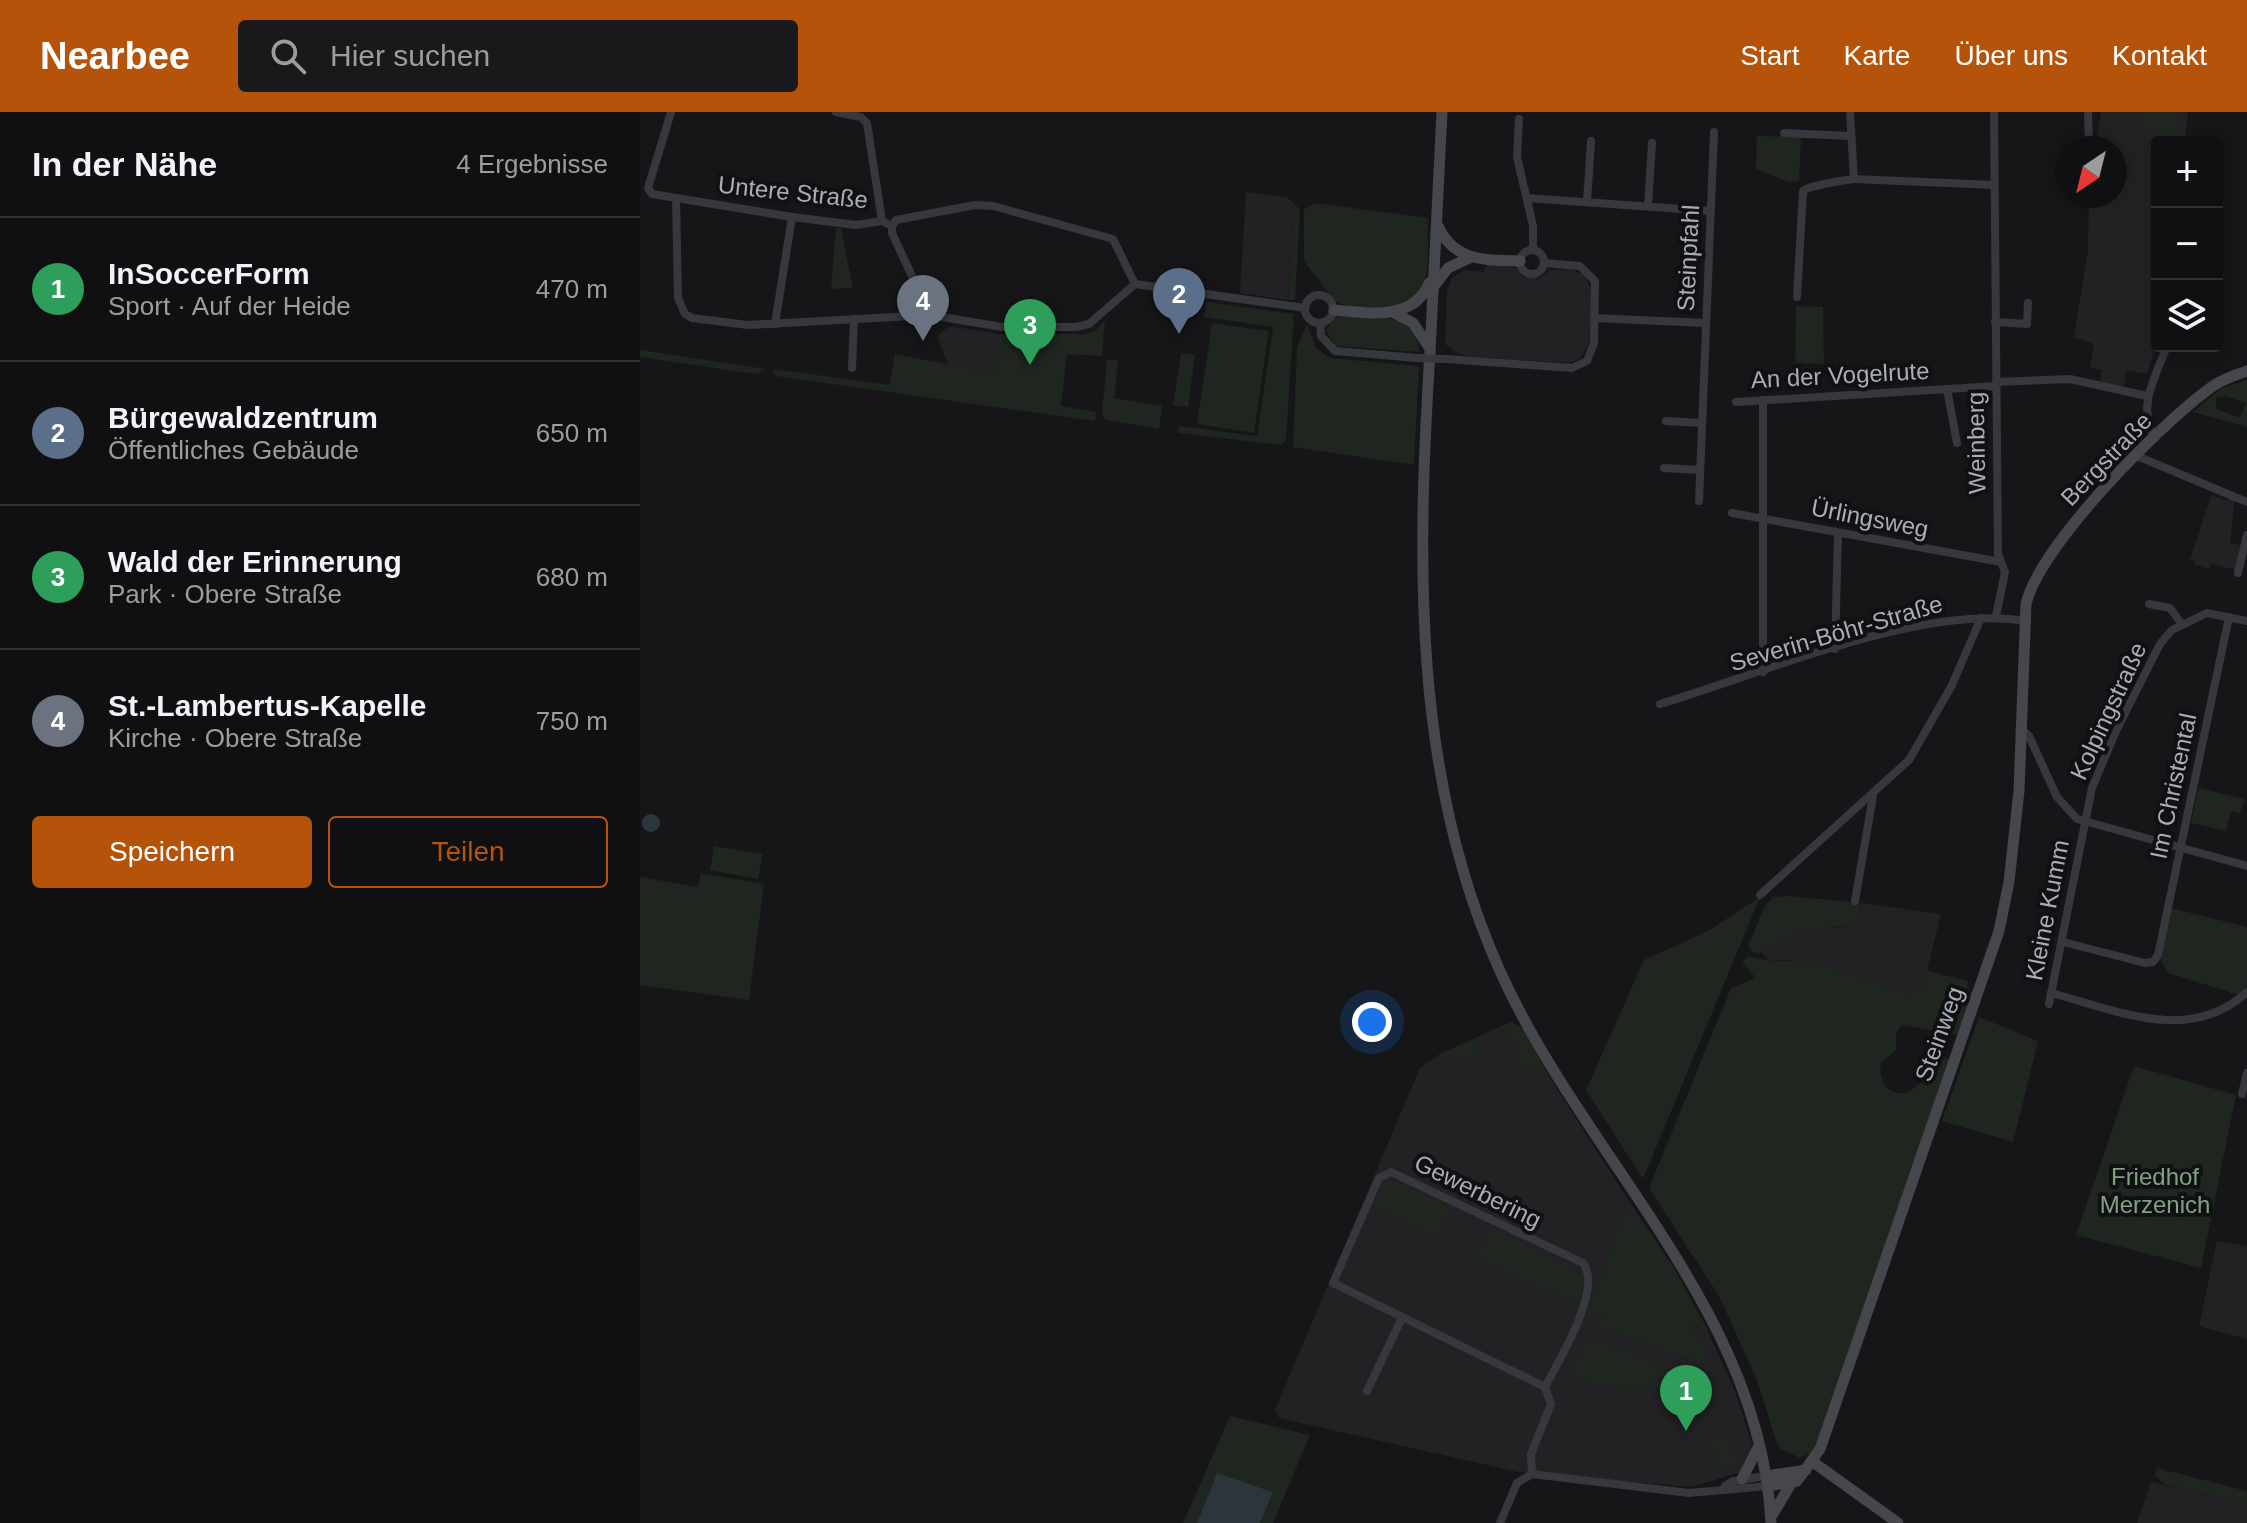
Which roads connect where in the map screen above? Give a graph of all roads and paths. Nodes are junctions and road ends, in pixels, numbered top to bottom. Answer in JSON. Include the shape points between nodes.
{"nodes":[{"id":1,"x":671,"y":112,"type":"edge"},
{"id":2,"x":836,"y":112,"type":"edge"},
{"id":3,"x":1442,"y":112,"type":"edge"},
{"id":4,"x":1850,"y":112,"type":"edge"},
{"id":5,"x":1994,"y":112,"type":"edge"},
{"id":6,"x":2088,"y":112,"type":"edge"},
{"id":7,"x":1519,"y":119,"type":"dead end"},
{"id":8,"x":1714,"y":132,"type":"dead end"},
{"id":9,"x":1784,"y":133,"type":"dead end"},
{"id":10,"x":1849,"y":136,"type":"junction"},
{"id":11,"x":2089,"y":136,"type":"edge"},
{"id":12,"x":1591,"y":141,"type":"dead end"},
{"id":13,"x":1652,"y":143,"type":"dead end"},
{"id":14,"x":1854,"y":179,"type":"junction"},
{"id":15,"x":1994,"y":185,"type":"junction"},
{"id":16,"x":676,"y":198,"type":"junction"},
{"id":17,"x":1527,"y":198,"type":"junction"},
{"id":18,"x":1587,"y":201,"type":"junction"},
{"id":19,"x":1648,"y":206,"type":"junction"},
{"id":20,"x":1710,"y":211,"type":"junction"},
{"id":21,"x":792,"y":217,"type":"junction"},
{"id":22,"x":882,"y":221,"type":"junction"},
{"id":23,"x":1437,"y":224,"type":"junction"},
{"id":24,"x":892,"y":226,"type":"junction"},
{"id":25,"x":1533,"y":250,"type":"junction"},
{"id":26,"x":1469,"y":258,"type":"junction"},
{"id":27,"x":1520,"y":261,"type":"junction"},
{"id":28,"x":1544,"y":263,"type":"junction"},
{"id":29,"x":1433,"y":274,"type":"junction"},
{"id":30,"x":1135,"y":284,"type":"junction"},
{"id":31,"x":1432,"y":294,"type":"junction"},
{"id":32,"x":1797,"y":297,"type":"dead end"},
{"id":33,"x":2028,"y":303,"type":"dead end"},
{"id":34,"x":1305,"y":308,"type":"junction"},
{"id":35,"x":1334,"y":310,"type":"junction"},
{"id":36,"x":1394,"y":313,"type":"junction"},
{"id":37,"x":930,"y":315,"type":"junction"},
{"id":38,"x":1594,"y":318,"type":"junction"},
{"id":39,"x":854,"y":319,"type":"junction"},
{"id":40,"x":1995,"y":322,"type":"junction"},
{"id":41,"x":1320,"y":323,"type":"junction"},
{"id":42,"x":1706,"y":323,"type":"junction"},
{"id":43,"x":775,"y":324,"type":"junction"},
{"id":44,"x":1430,"y":350,"type":"junction"},
{"id":45,"x":2165,"y":352,"type":"edge"},
{"id":46,"x":852,"y":368,"type":"dead end"},
{"id":47,"x":2247,"y":371,"type":"edge"},
{"id":48,"x":1996,"y":384,"type":"junction"},
{"id":49,"x":1947,"y":389,"type":"junction"},
{"id":50,"x":2147,"y":396,"type":"junction"},
{"id":51,"x":1763,"y":400,"type":"junction"},
{"id":52,"x":1736,"y":402,"type":"dead end"},
{"id":53,"x":1666,"y":421,"type":"dead end"},
{"id":54,"x":1701,"y":423,"type":"junction"},
{"id":55,"x":2155,"y":438,"type":"junction"},
{"id":56,"x":1957,"y":443,"type":"dead end"},
{"id":57,"x":2137,"y":456,"type":"junction"},
{"id":58,"x":1664,"y":468,"type":"dead end"},
{"id":59,"x":1700,"y":470,"type":"junction"},
{"id":60,"x":1699,"y":501,"type":"dead end"},
{"id":61,"x":2247,"y":502,"type":"edge"},
{"id":62,"x":1732,"y":513,"type":"dead end"},
{"id":63,"x":1764,"y":517,"type":"junction"},
{"id":64,"x":1838,"y":533,"type":"junction"},
{"id":65,"x":2247,"y":535,"type":"edge"},
{"id":66,"x":2001,"y":562,"type":"junction"},
{"id":67,"x":2238,"y":573,"type":"dead end"},
{"id":68,"x":2026,"y":604,"type":"joint"},
{"id":69,"x":2149,"y":604,"type":"dead end"},
{"id":70,"x":1996,"y":616,"type":"junction"},
{"id":71,"x":2229,"y":617,"type":"junction"},
{"id":72,"x":1981,"y":618,"type":"junction"},
{"id":73,"x":2025,"y":621,"type":"junction"},
{"id":74,"x":2247,"y":621,"type":"edge"},
{"id":75,"x":2181,"y":623,"type":"junction"},
{"id":76,"x":1835,"y":649,"type":"junction"},
{"id":77,"x":1763,"y":672,"type":"junction"},
{"id":78,"x":1660,"y":704,"type":"dead end"},
{"id":79,"x":2021,"y":729,"type":"junction"},
{"id":80,"x":1874,"y":795,"type":"junction"},
{"id":81,"x":2084,"y":823,"type":"junction"},
{"id":82,"x":2181,"y":849,"type":"junction"},
{"id":83,"x":2247,"y":866,"type":"edge"},
{"id":84,"x":1760,"y":895,"type":"dead end"},
{"id":85,"x":1855,"y":901,"type":"dead end"},
{"id":86,"x":2063,"y":942,"type":"junction"},
{"id":87,"x":2247,"y":992,"type":"edge"},
{"id":88,"x":2051,"y":993,"type":"junction"},
{"id":89,"x":2049,"y":1004,"type":"dead end"},
{"id":90,"x":2247,"y":1073,"type":"edge"},
{"id":91,"x":2242,"y":1094,"type":"dead end"},
{"id":92,"x":1402,"y":1318,"type":"junction"},
{"id":93,"x":1545,"y":1387,"type":"junction"},
{"id":94,"x":1367,"y":1391,"type":"dead end"},
{"id":95,"x":1759,"y":1446,"type":"junction"},
{"id":96,"x":1810,"y":1466,"type":"junction"},
{"id":97,"x":1532,"y":1474,"type":"junction"},
{"id":98,"x":1742,"y":1479,"type":"junction"},
{"id":99,"x":1767,"y":1481,"type":"junction"},
{"id":100,"x":1792,"y":1482,"type":"junction"},
{"id":101,"x":1725,"y":1487,"type":"junction"},
{"id":102,"x":1771,"y":1521,"type":"edge"},
{"id":103,"x":1500,"y":1523,"type":"edge"},
{"id":104,"x":1898,"y":1523,"type":"edge"}],
"edges":[{"from":1,"to":16,"type":"street","name":"Untere Straße","via":[[649,191]]},
{"from":2,"to":22,"type":"street","via":[[865,119]]},
{"from":3,"to":23,"type":"main road"},
{"from":4,"to":10,"type":"street"},
{"from":5,"to":15,"type":"street","name":"Weinberg"},
{"from":6,"to":11,"type":"street"},
{"from":7,"to":17,"type":"street","via":[[1517,157]]},
{"from":8,"to":20,"type":"street","name":"Steinpfahl"},
{"from":9,"to":10,"type":"street"},
{"from":10,"to":14,"type":"street"},
{"from":12,"to":18,"type":"street"},
{"from":13,"to":19,"type":"street"},
{"from":14,"to":15,"type":"street"},
{"from":14,"to":32,"type":"street","via":[[1811,185],[1803,191]]},
{"from":15,"to":40,"type":"street","name":"Weinberg"},
{"from":16,"to":21,"type":"street","name":"Untere Straße"},
{"from":16,"to":43,"type":"street","via":[[678,298],[685,314],[728,323]]},
{"from":17,"to":18,"type":"street"},
{"from":17,"to":25,"type":"street"},
{"from":18,"to":19,"type":"street"},
{"from":19,"to":20,"type":"street"},
{"from":20,"to":42,"type":"street","name":"Steinpfahl"},
{"from":21,"to":22,"type":"street","name":"Untere Straße","via":[[856,225]]},
{"from":21,"to":43,"type":"street"},
{"from":22,"to":24,"type":"street","name":"Untere Straße"},
{"from":23,"to":26,"type":"main road","via":[[1451,248]]},
{"from":23,"to":29,"type":"main road"},
{"from":24,"to":30,"type":"street","name":"Untere Straße","via":[[896,220],[993,206],[1113,239]]},
{"from":24,"to":37,"type":"street"},
{"from":25,"to":27,"type":"street"},
{"from":25,"to":28,"type":"street"},
{"from":26,"to":27,"type":"main road"},
{"from":26,"to":31,"type":"main road","via":[[1441,274]]},
{"from":27,"to":28,"type":"street","via":[[1532,274]]},
{"from":28,"to":38,"type":"street","via":[[1580,266],[1591,274]]},
{"from":29,"to":31,"type":"main road"},
{"from":29,"to":36,"type":"main road","via":[[1422,296]]},
{"from":30,"to":34,"type":"street"},
{"from":30,"to":37,"type":"street","via":[[1083,326],[1002,327]]},
{"from":31,"to":44,"type":"main road"},
{"from":33,"to":40,"type":"street","via":[[2027,324]]},
{"from":34,"to":35,"type":"street","via":[[1310,298],[1320,295]]},
{"from":34,"to":41,"type":"street","via":[[1309,318]]},
{"from":35,"to":36,"type":"main road"},
{"from":35,"to":41,"type":"street"},
{"from":36,"to":44,"type":"main road","via":[[1413,323]]},
{"from":37,"to":39,"type":"street"},
{"from":38,"to":41,"type":"street","bridge":true,"via":[[1591,355],[1572,368],[1335,351],[1321,336]]},
{"from":38,"to":42,"type":"street","name":"Steinpfahl"},
{"from":39,"to":43,"type":"street"},
{"from":39,"to":46,"type":"street"},
{"from":40,"to":48,"type":"street","name":"Weinberg"},
{"from":42,"to":54,"type":"street"},
{"from":44,"to":95,"type":"main road","via":[[1421,543],[1427,680],[1437,761],[1467,880],[1499,969],[1538,1046],[1695,1289],[1744,1390]]},
{"from":45,"to":50,"type":"street"},
{"from":47,"to":55,"type":"main road","name":"Bergstraße","via":[[2215,385]]},
{"from":48,"to":49,"type":"street","name":"An der Vogelrute"},
{"from":48,"to":50,"type":"street","name":"An der Vogelrute","via":[[2070,379]]},
{"from":48,"to":66,"type":"street","name":"Weinberg"},
{"from":49,"to":51,"type":"street","name":"An der Vogelrute"},
{"from":49,"to":56,"type":"street","name":"An der Vogelrute"},
{"from":50,"to":55,"type":"street","via":[[2148,427]]},
{"from":51,"to":52,"type":"street","name":"An der Vogelrute"},
{"from":51,"to":63,"type":"street"},
{"from":53,"to":54,"type":"street"},
{"from":54,"to":59,"type":"street"},
{"from":55,"to":57,"type":"main road","name":"Bergstraße"},
{"from":57,"to":61,"type":"street"},
{"from":57,"to":68,"type":"main road","name":"Bergstraße","via":[[2064,534],[2033,579]]},
{"from":58,"to":59,"type":"street"},
{"from":59,"to":60,"type":"street"},
{"from":62,"to":63,"type":"street","name":"Ürlingsweg"},
{"from":63,"to":64,"type":"street","name":"Ürlingsweg"},
{"from":63,"to":77,"type":"street"},
{"from":64,"to":66,"type":"street","name":"Ürlingsweg"},
{"from":64,"to":76,"type":"street"},
{"from":65,"to":67,"type":"street"},
{"from":66,"to":70,"type":"street","name":"Weinberg","via":[[2005,572]]},
{"from":68,"to":73,"type":"main road","name":"Steinweg"},
{"from":69,"to":75,"type":"street","via":[[2170,608]]},
{"from":70,"to":72,"type":"street","name":"Severin-Böhr-Straße"},
{"from":70,"to":73,"type":"street","name":"Severin-Böhr-Straße"},
{"from":71,"to":74,"type":"street"},
{"from":71,"to":75,"type":"street","via":[[2207,613]]},
{"from":71,"to":82,"type":"street","name":"Im Christental"},
{"from":72,"to":76,"type":"street","name":"Severin-Böhr-Straße","via":[[1936,623]]},
{"from":72,"to":80,"type":"street","via":[[1915,752]]},
{"from":73,"to":79,"type":"main road","name":"Steinweg"},
{"from":75,"to":81,"type":"street","name":"Kolpingstraße","via":[[2160,644],[2103,756]]},
{"from":76,"to":77,"type":"street","name":"Severin-Böhr-Straße"},
{"from":77,"to":78,"type":"street","name":"Severin-Böhr-Straße"},
{"from":79,"to":81,"type":"street","via":[[2057,797]]},
{"from":79,"to":96,"type":"main road","name":"Steinweg","via":[[2014,844],[1999,931]]},
{"from":80,"to":84,"type":"street"},
{"from":80,"to":85,"type":"street"},
{"from":81,"to":82,"type":"street"},
{"from":81,"to":86,"type":"street","name":"Kleine Kumm"},
{"from":82,"to":83,"type":"street"},
{"from":82,"to":86,"type":"street","name":"Im Christental","via":[[2153,962]]},
{"from":86,"to":88,"type":"street","name":"Kleine Kumm"},
{"from":87,"to":88,"type":"street","via":[[2216,1014],[2175,1022]]},
{"from":88,"to":89,"type":"street","name":"Kleine Kumm"},
{"from":90,"to":91,"type":"street"},
{"from":92,"to":93,"type":"street","name":"Gewerbering"},
{"from":92,"to":93,"type":"street","name":"Gewerbering","via":[[1333,1283],[1379,1178],[1391,1172],[1583,1263],[1590,1272],[1574,1329]]},
{"from":92,"to":94,"type":"street"},
{"from":93,"to":97,"type":"street","via":[[1551,1399],[1531,1454]]},
{"from":95,"to":98,"type":"main road"},
{"from":95,"to":99,"type":"main road"},
{"from":96,"to":99,"type":"main road"},
{"from":96,"to":100,"type":"main road"},
{"from":96,"to":104,"type":"main road"},
{"from":97,"to":101,"type":"street","via":[[1689,1493]]},
{"from":97,"to":103,"type":"street","via":[[1517,1483]]},
{"from":98,"to":99,"type":"street"},
{"from":98,"to":101,"type":"street"},
{"from":99,"to":100,"type":"main road"},
{"from":99,"to":101,"type":"street"},
{"from":99,"to":102,"type":"main road"},
{"from":100,"to":102,"type":"main road"}]}
